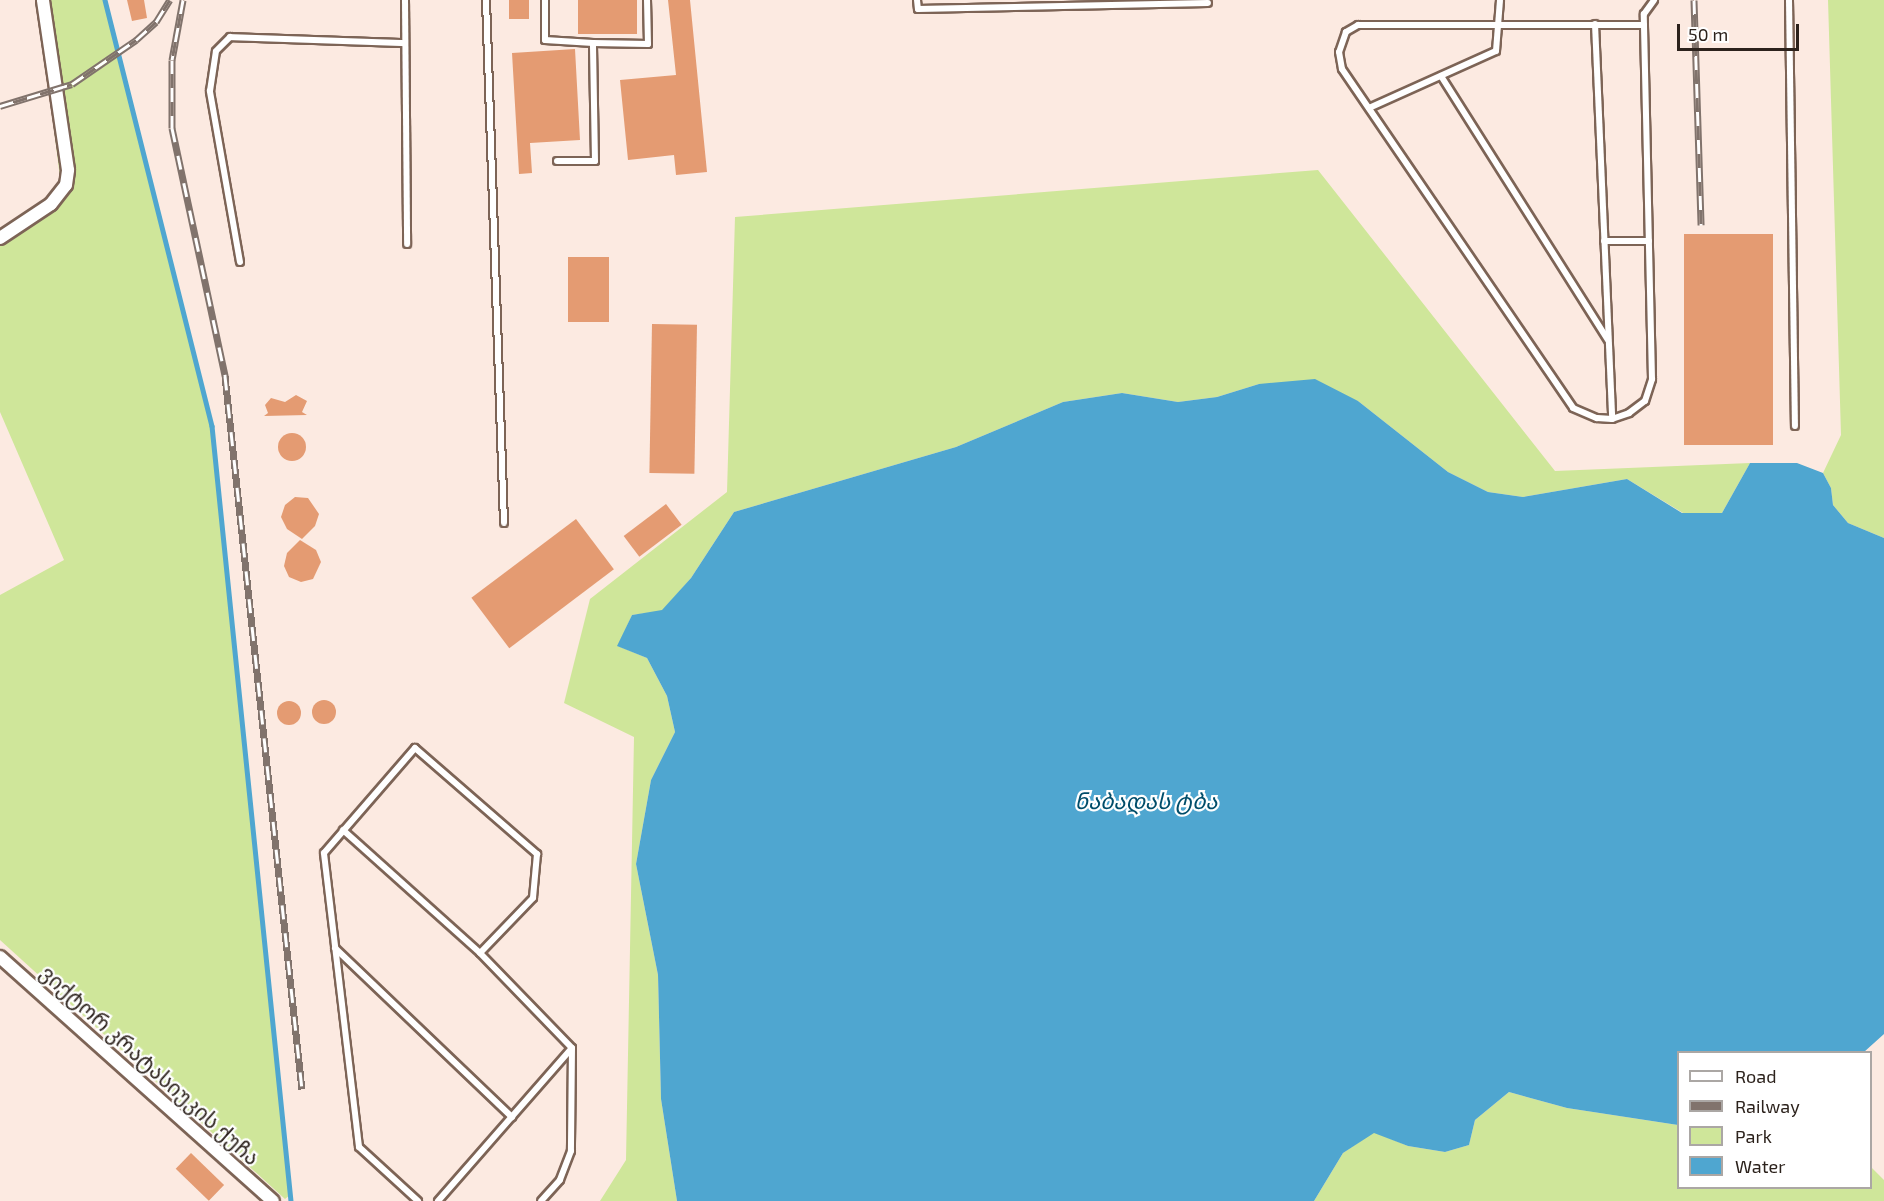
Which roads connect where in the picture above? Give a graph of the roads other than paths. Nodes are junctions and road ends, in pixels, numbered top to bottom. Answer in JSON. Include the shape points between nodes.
{"nodes":[{"id":1,"x":43,"y":0,"type":"edge"},
{"id":2,"x":405,"y":0,"type":"edge"},
{"id":3,"x":486,"y":0,"type":"edge"},
{"id":4,"x":545,"y":0,"type":"edge"},
{"id":5,"x":647,"y":0,"type":"edge"},
{"id":6,"x":917,"y":0,"type":"edge"},
{"id":7,"x":1500,"y":0,"type":"edge"},
{"id":8,"x":1654,"y":0,"type":"edge"},
{"id":9,"x":1789,"y":0,"type":"edge"},
{"id":10,"x":1208,"y":3,"type":"dead end"},
{"id":11,"x":1500,"y":24,"type":"junction"},
{"id":12,"x":1595,"y":24,"type":"junction"},
{"id":13,"x":1644,"y":25,"type":"junction"},
{"id":14,"x":405,"y":43,"type":"junction"},
{"id":15,"x":593,"y":43,"type":"junction"},
{"id":16,"x":1441,"y":76,"type":"junction"},
{"id":17,"x":1369,"y":108,"type":"junction"},
{"id":18,"x":557,"y":161,"type":"dead end"},
{"id":19,"x":0,"y":238,"type":"edge"},
{"id":20,"x":1604,"y":241,"type":"junction"},
{"id":21,"x":1649,"y":241,"type":"junction"},
{"id":22,"x":407,"y":244,"type":"dead end"},
{"id":23,"x":240,"y":262,"type":"dead end"},
{"id":24,"x":1608,"y":341,"type":"junction"},
{"id":25,"x":1612,"y":419,"type":"junction"},
{"id":26,"x":1795,"y":426,"type":"dead end"},
{"id":27,"x":504,"y":524,"type":"dead end"},
{"id":28,"x":343,"y":830,"type":"junction"},
{"id":29,"x":335,"y":947,"type":"junction"},
{"id":30,"x":480,"y":953,"type":"junction"},
{"id":31,"x":0,"y":957,"type":"edge"},
{"id":32,"x":572,"y":1048,"type":"junction"},
{"id":33,"x":512,"y":1117,"type":"junction"},
{"id":34,"x":273,"y":1201,"type":"edge"},
{"id":35,"x":418,"y":1201,"type":"edge"},
{"id":36,"x":438,"y":1201,"type":"edge"},
{"id":37,"x":541,"y":1201,"type":"edge"}],
"edges":[{"from":1,"to":19,"type":"street","via":[[68,170],[66,185],[51,204]]},
{"from":2,"to":14,"type":"lane"},
{"from":3,"to":27,"type":"lane"},
{"from":4,"to":15,"type":"lane","via":[[545,40]]},
{"from":5,"to":15,"type":"lane","via":[[648,44]]},
{"from":6,"to":10,"type":"lane","via":[[918,9]]},
{"from":7,"to":11,"type":"lane"},
{"from":8,"to":13,"type":"lane","via":[[1644,14]]},
{"from":9,"to":26,"type":"lane"},
{"from":11,"to":12,"type":"lane"},
{"from":11,"to":16,"type":"lane","via":[[1496,51]]},
{"from":11,"to":17,"type":"lane","via":[[1358,25],[1346,32],[1339,52],[1342,69]]},
{"from":12,"to":13,"type":"lane"},
{"from":12,"to":20,"type":"lane"},
{"from":13,"to":21,"type":"lane"},
{"from":14,"to":22,"type":"lane"},
{"from":14,"to":23,"type":"lane","via":[[230,37],[216,51],[210,91]]},
{"from":15,"to":18,"type":"lane","via":[[595,161]]},
{"from":16,"to":17,"type":"lane"},
{"from":16,"to":24,"type":"lane"},
{"from":17,"to":25,"type":"lane","via":[[1574,408],[1597,418]]},
{"from":20,"to":21,"type":"lane"},
{"from":20,"to":24,"type":"lane"},
{"from":21,"to":25,"type":"lane","via":[[1652,379],[1645,401]]},
{"from":24,"to":25,"type":"lane"},
{"from":28,"to":29,"type":"lane","via":[[324,853]]},
{"from":28,"to":30,"type":"lane"},
{"from":28,"to":30,"type":"lane","via":[[415,748],[537,854],[533,898]]},
{"from":29,"to":33,"type":"lane"},
{"from":29,"to":35,"type":"lane","via":[[359,1147]]},
{"from":30,"to":32,"type":"lane"},
{"from":31,"to":34,"type":"street","name":"ვიქტორ კრატასიუკის ქუჩა"},
{"from":32,"to":33,"type":"lane"},
{"from":32,"to":37,"type":"lane","via":[[571,1151],[560,1180]]},
{"from":33,"to":36,"type":"lane"}]}
